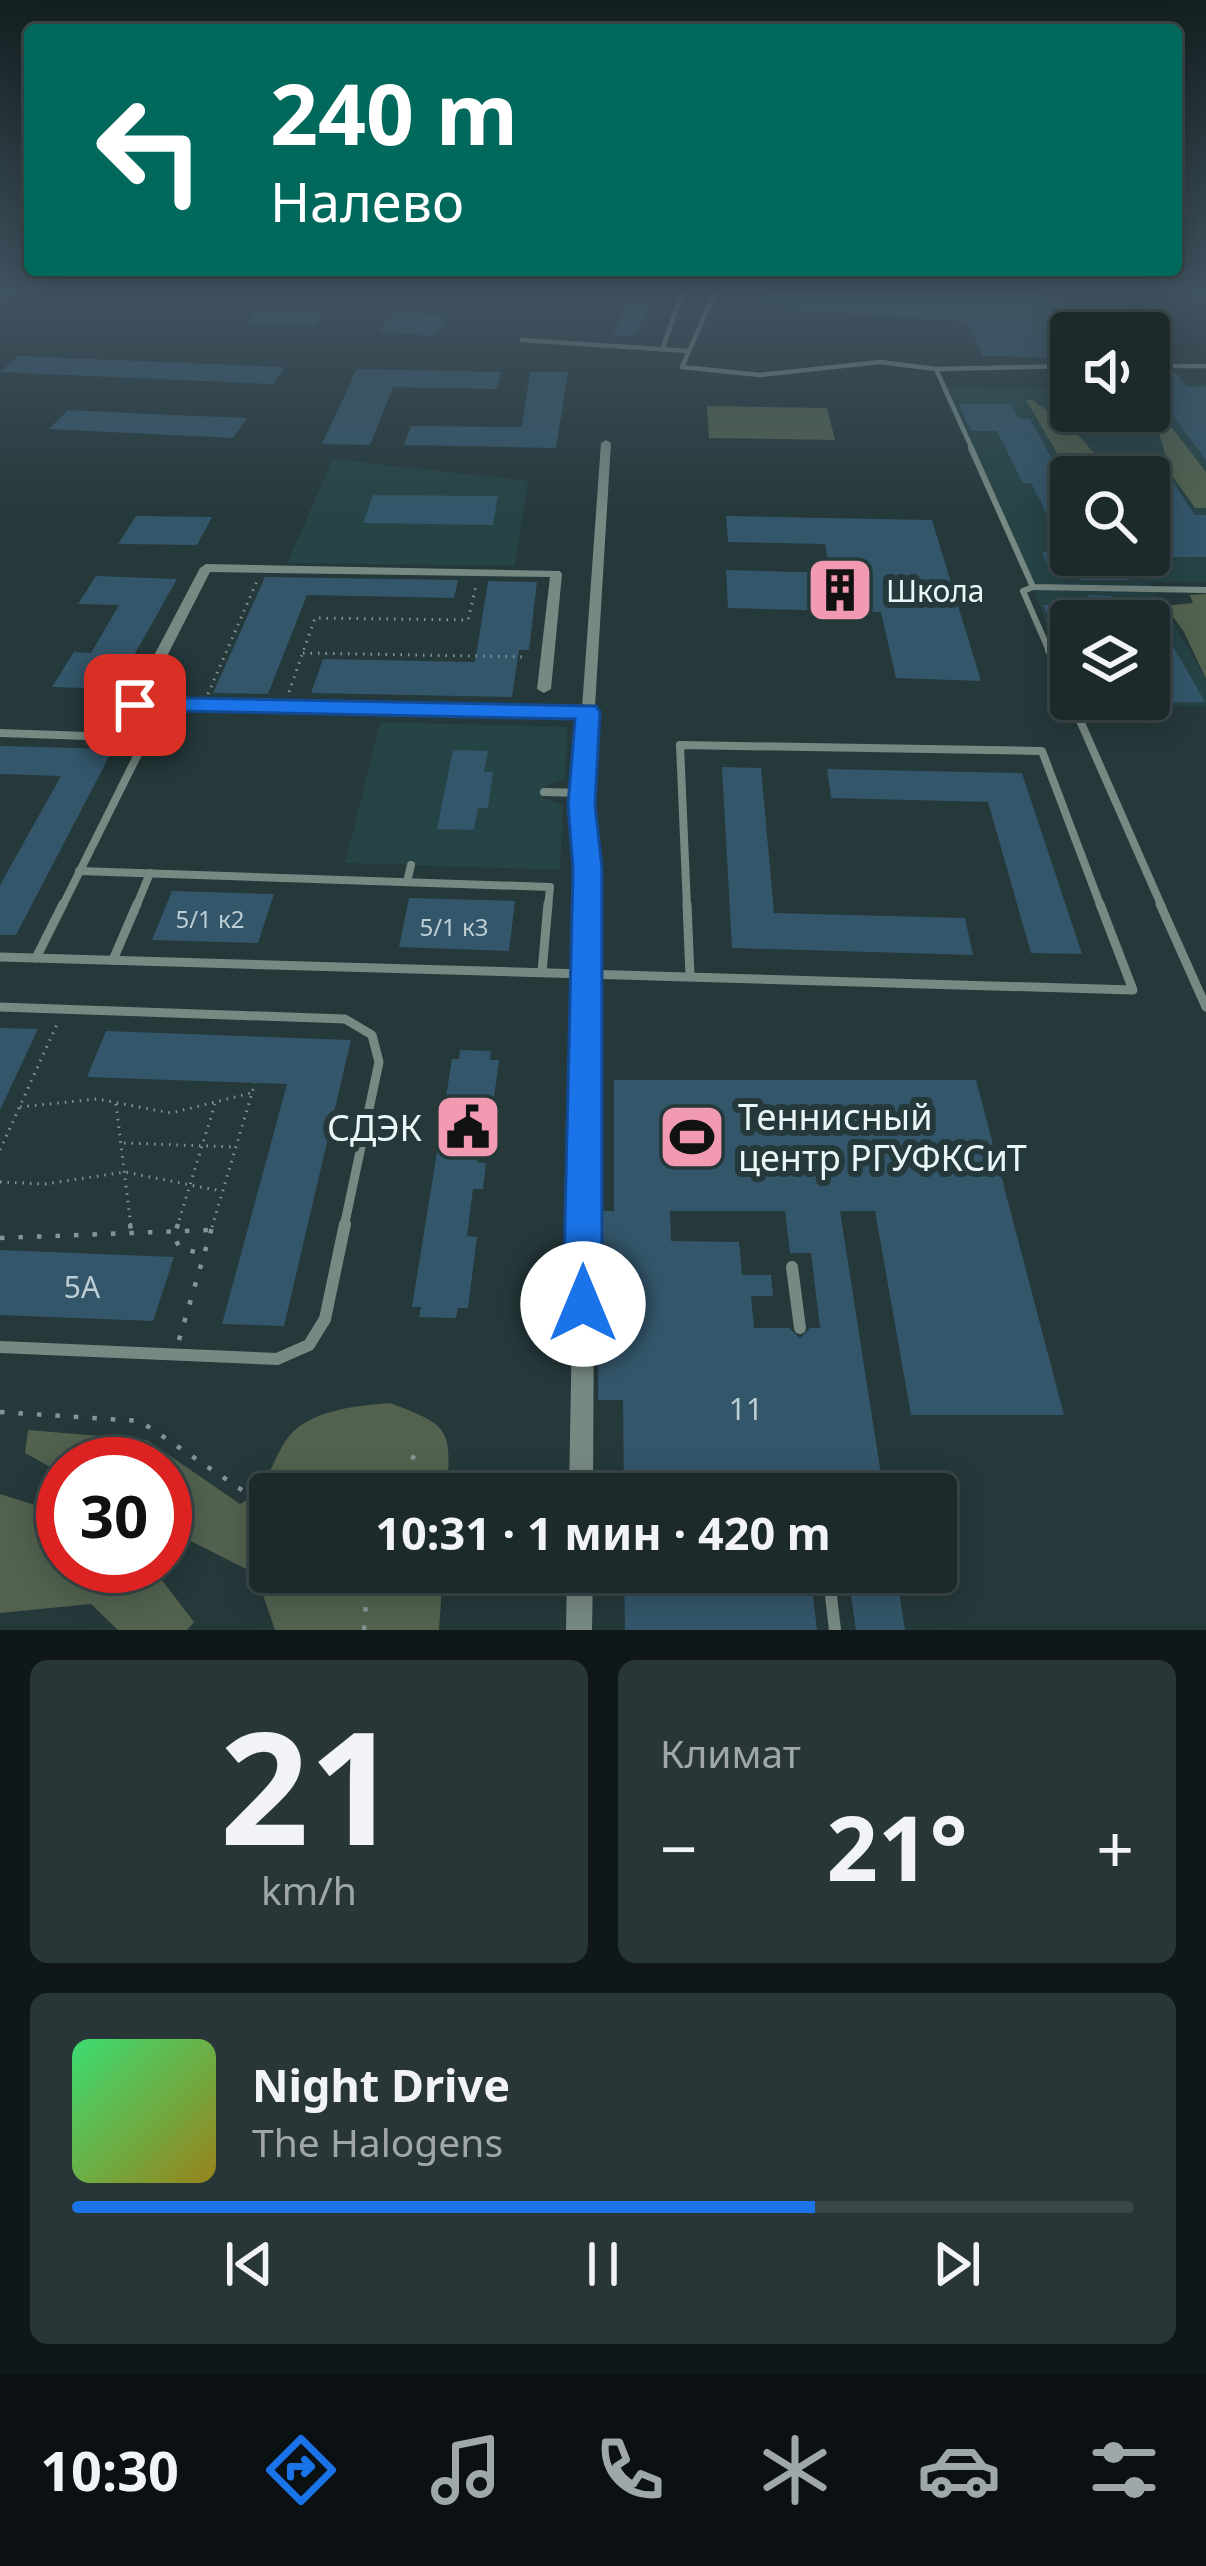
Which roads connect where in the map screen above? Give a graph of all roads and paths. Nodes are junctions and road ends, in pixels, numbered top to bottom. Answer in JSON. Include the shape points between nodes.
{"nodes":[{"id":1,"x":682,"y":366,"type":"edge"},
{"id":2,"x":837,"y":366,"type":"edge"},
{"id":3,"x":926,"y":366,"type":"edge"},
{"id":4,"x":1050,"y":366,"type":"edge"},
{"id":5,"x":936,"y":369,"type":"junction"},
{"id":6,"x":606,"y":443,"type":"dead end"},
{"id":7,"x":263,"y":569,"type":"junction"},
{"id":8,"x":479,"y":573,"type":"junction"},
{"id":9,"x":1033,"y":587,"type":"junction"},
{"id":10,"x":1206,"y":590,"type":"edge"},
{"id":11,"x":303,"y":653,"type":"junction"},
{"id":12,"x":548,"y":657,"type":"junction"},
{"id":13,"x":544,"y":689,"type":"dead end"},
{"id":14,"x":203,"y":706,"type":"junction"},
{"id":15,"x":284,"y":707,"type":"junction"},
{"id":16,"x":588,"y":712,"type":"junction"},
{"id":17,"x":0,"y":733,"type":"edge"},
{"id":18,"x":544,"y":792,"type":"dead end"},
{"id":19,"x":583,"y":793,"type":"junction"},
{"id":20,"x":411,"y":865,"type":"dead end"},
{"id":21,"x":80,"y":871,"type":"junction"},
{"id":22,"x":150,"y":874,"type":"junction"},
{"id":23,"x":407,"y":882,"type":"junction"},
{"id":24,"x":0,"y":957,"type":"edge"},
{"id":25,"x":36,"y":958,"type":"junction"},
{"id":26,"x":113,"y":960,"type":"junction"},
{"id":27,"x":542,"y":972,"type":"junction"},
{"id":28,"x":586,"y":973,"type":"junction"},
{"id":29,"x":690,"y":976,"type":"junction"},
{"id":30,"x":0,"y":1007,"type":"edge"},
{"id":31,"x":1206,"y":1007,"type":"edge"},
{"id":32,"x":64,"y":1010,"type":"junction"},
{"id":33,"x":255,"y":1083,"type":"dead end"},
{"id":34,"x":253,"y":1092,"type":"junction"},
{"id":35,"x":116,"y":1102,"type":"junction"},
{"id":36,"x":216,"y":1102,"type":"junction"},
{"id":37,"x":20,"y":1107,"type":"junction"},
{"id":38,"x":122,"y":1143,"type":"junction"},
{"id":39,"x":202,"y":1146,"type":"junction"},
{"id":40,"x":236,"y":1147,"type":"junction"},
{"id":41,"x":0,"y":1150,"type":"edge"},
{"id":42,"x":125,"y":1172,"type":"junction"},
{"id":43,"x":0,"y":1182,"type":"edge"},
{"id":44,"x":189,"y":1185,"type":"junction"},
{"id":45,"x":223,"y":1192,"type":"junction"},
{"id":46,"x":212,"y":1230,"type":"junction"},
{"id":47,"x":175,"y":1232,"type":"junction"},
{"id":48,"x":131,"y":1234,"type":"junction"},
{"id":49,"x":0,"y":1238,"type":"edge"},
{"id":50,"x":205,"y":1254,"type":"junction"},
{"id":51,"x":792,"y":1268,"type":"dead end"},
{"id":52,"x":800,"y":1328,"type":"dead end"},
{"id":53,"x":0,"y":1347,"type":"edge"},
{"id":54,"x":175,"y":1354,"type":"junction"},
{"id":55,"x":0,"y":1412,"type":"edge"},
{"id":56,"x":414,"y":1455,"type":"dead end"},
{"id":57,"x":407,"y":1473,"type":"edge"},
{"id":58,"x":581,"y":1473,"type":"edge"},
{"id":59,"x":249,"y":1495,"type":"edge"},
{"id":60,"x":365,"y":1593,"type":"edge"},
{"id":61,"x":580,"y":1593,"type":"edge"},
{"id":62,"x":831,"y":1596,"type":"dead end"},
{"id":63,"x":364,"y":1630,"type":"edge"},
{"id":64,"x":579,"y":1630,"type":"edge"},
{"id":65,"x":835,"y":1630,"type":"edge"}],
"edges":[{"from":1,"to":2,"type":"lane","via":[[716,374]]},
{"from":3,"to":5,"type":"lane"},
{"from":4,"to":5,"type":"lane"},
{"from":5,"to":9,"type":"lane"},
{"from":6,"to":16,"type":"street"},
{"from":7,"to":8,"type":"street"},
{"from":7,"to":14,"type":"path"},
{"from":7,"to":14,"type":"street","via":[[206,568],[135,705]]},
{"from":8,"to":11,"type":"path","via":[[468,620],[315,618]]},
{"from":8,"to":12,"type":"street","via":[[556,574]]},
{"from":9,"to":10,"type":"lane"},
{"from":9,"to":31,"type":"lane","via":[[1023,591]]},
{"from":11,"to":12,"type":"path"},
{"from":11,"to":15,"type":"path"},
{"from":12,"to":13,"type":"street"},
{"from":14,"to":15,"type":"street"},
{"from":15,"to":16,"type":"street"},
{"from":16,"to":19,"type":"street"},
{"from":17,"to":21,"type":"lane","via":[[146,738]]},
{"from":18,"to":19,"type":"lane"},
{"from":19,"to":28,"type":"street"},
{"from":20,"to":23,"type":"lane"},
{"from":21,"to":22,"type":"lane"},
{"from":21,"to":25,"type":"lane"},
{"from":22,"to":23,"type":"lane"},
{"from":22,"to":26,"type":"lane"},
{"from":23,"to":27,"type":"lane","via":[[550,887]]},
{"from":24,"to":25,"type":"lane"},
{"from":25,"to":26,"type":"lane"},
{"from":26,"to":27,"type":"lane"},
{"from":27,"to":28,"type":"lane"},
{"from":28,"to":29,"type":"lane"},
{"from":28,"to":58,"type":"street"},
{"from":29,"to":29,"type":"lane","via":[[807,980],[1133,990],[1042,751],[680,745]]},
{"from":30,"to":32,"type":"lane"},
{"from":32,"to":37,"type":"path"},
{"from":32,"to":54,"type":"lane","via":[[345,1019],[364,1027],[377,1046],[320,1331],[277,1359]]},
{"from":33,"to":34,"type":"path"},
{"from":34,"to":36,"type":"path"},
{"from":34,"to":40,"type":"path"},
{"from":35,"to":36,"type":"path","via":[[171,1113]]},
{"from":35,"to":37,"type":"path"},
{"from":35,"to":38,"type":"path"},
{"from":36,"to":39,"type":"path"},
{"from":37,"to":41,"type":"path"},
{"from":38,"to":39,"type":"path"},
{"from":38,"to":42,"type":"path"},
{"from":39,"to":40,"type":"path"},
{"from":39,"to":44,"type":"path"},
{"from":40,"to":45,"type":"path"},
{"from":42,"to":43,"type":"path"},
{"from":42,"to":44,"type":"path"},
{"from":42,"to":48,"type":"path"},
{"from":44,"to":45,"type":"path"},
{"from":44,"to":47,"type":"path"},
{"from":45,"to":46,"type":"path"},
{"from":46,"to":47,"type":"path"},
{"from":46,"to":50,"type":"path"},
{"from":47,"to":48,"type":"path"},
{"from":47,"to":50,"type":"path","via":[[180,1248]]},
{"from":48,"to":49,"type":"path"},
{"from":50,"to":54,"type":"path"},
{"from":51,"to":52,"type":"lane"},
{"from":53,"to":54,"type":"lane"},
{"from":55,"to":59,"type":"path","via":[[140,1421]]},
{"from":56,"to":57,"type":"path"},
{"from":60,"to":63,"type":"path"},
{"from":61,"to":64,"type":"street"},
{"from":62,"to":65,"type":"lane"}]}
